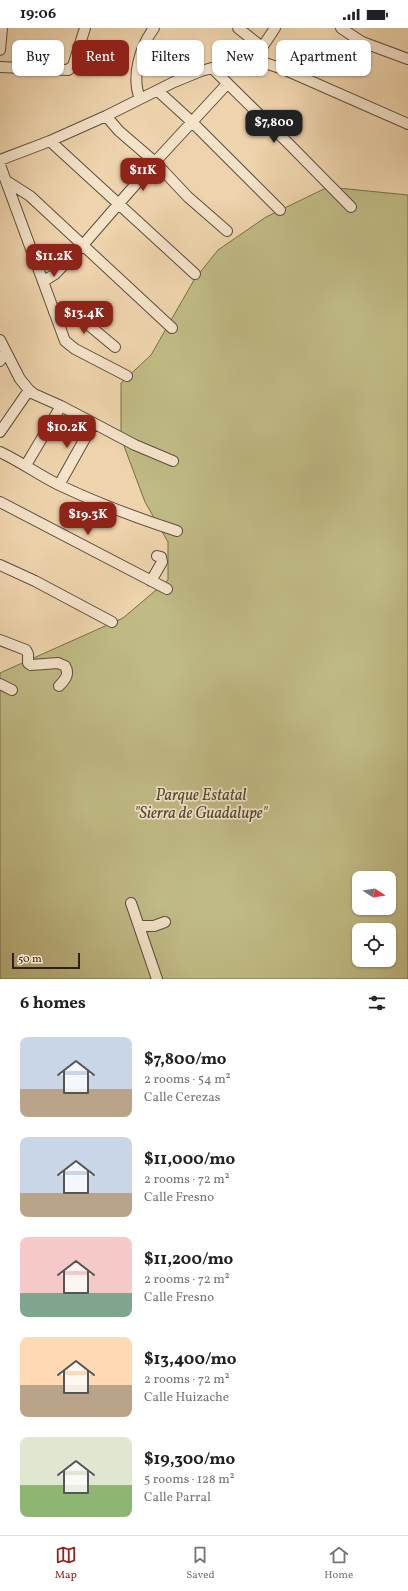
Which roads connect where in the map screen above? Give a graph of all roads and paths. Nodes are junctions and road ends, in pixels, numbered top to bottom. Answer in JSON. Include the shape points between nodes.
{"nodes":[{"id":1,"x":2,"y":28,"type":"edge"},
{"id":2,"x":85,"y":28,"type":"edge"},
{"id":3,"x":154,"y":28,"type":"edge"},
{"id":4,"x":238,"y":28,"type":"edge"},
{"id":5,"x":275,"y":28,"type":"edge"},
{"id":6,"x":341,"y":28,"type":"edge"},
{"id":7,"x":253,"y":40,"type":"edge"},
{"id":8,"x":267,"y":40,"type":"edge"},
{"id":9,"x":0,"y":50,"type":"edge"},
{"id":10,"x":408,"y":59,"type":"edge"},
{"id":11,"x":268,"y":64,"type":"edge"},
{"id":12,"x":0,"y":67,"type":"edge"},
{"id":13,"x":212,"y":68,"type":"edge"},
{"id":14,"x":220,"y":76,"type":"edge"},
{"id":15,"x":227,"y":84,"type":"junction"},
{"id":16,"x":158,"y":91,"type":"junction"},
{"id":17,"x":140,"y":99,"type":"junction"},
{"id":18,"x":106,"y":116,"type":"junction"},
{"id":19,"x":192,"y":122,"type":"junction"},
{"id":20,"x":408,"y":124,"type":"edge"},
{"id":21,"x":50,"y":141,"type":"junction"},
{"id":22,"x":0,"y":160,"type":"edge"},
{"id":23,"x":155,"y":162,"type":"junction"},
{"id":24,"x":0,"y":165,"type":"edge"},
{"id":25,"x":8,"y":182,"type":"junction"},
{"id":26,"x":119,"y":203,"type":"junction"},
{"id":27,"x":351,"y":207,"type":"dead end"},
{"id":28,"x":280,"y":210,"type":"dead end"},
{"id":29,"x":227,"y":231,"type":"dead end"},
{"id":30,"x":82,"y":246,"type":"junction"},
{"id":31,"x":195,"y":274,"type":"dead end"},
{"id":32,"x":44,"y":281,"type":"junction"},
{"id":33,"x":54,"y":312,"type":"junction"},
{"id":34,"x":172,"y":328,"type":"dead end"},
{"id":35,"x":0,"y":340,"type":"edge"},
{"id":36,"x":115,"y":347,"type":"dead end"},
{"id":37,"x":3,"y":357,"type":"edge"},
{"id":38,"x":126,"y":376,"type":"dead end"},
{"id":39,"x":28,"y":390,"type":"junction"},
{"id":40,"x":61,"y":406,"type":"junction"},
{"id":41,"x":93,"y":424,"type":"junction"},
{"id":42,"x":0,"y":432,"type":"edge"},
{"id":43,"x":0,"y":452,"type":"edge"},
{"id":44,"x":173,"y":461,"type":"dead end"},
{"id":45,"x":26,"y":465,"type":"junction"},
{"id":46,"x":59,"y":485,"type":"junction"},
{"id":47,"x":0,"y":502,"type":"edge"},
{"id":48,"x":177,"y":531,"type":"dead end"},
{"id":49,"x":157,"y":556,"type":"dead end"},
{"id":50,"x":0,"y":565,"type":"edge"},
{"id":51,"x":151,"y":581,"type":"junction"},
{"id":52,"x":167,"y":589,"type":"dead end"},
{"id":53,"x":112,"y":622,"type":"dead end"},
{"id":54,"x":0,"y":640,"type":"edge"},
{"id":55,"x":0,"y":684,"type":"edge"},
{"id":56,"x":59,"y":686,"type":"dead end"},
{"id":57,"x":12,"y":690,"type":"dead end"},
{"id":58,"x":131,"y":903,"type":"dead end"},
{"id":59,"x":165,"y":922,"type":"dead end"},
{"id":60,"x":139,"y":926,"type":"junction"},
{"id":61,"x":157,"y":979,"type":"edge"}],
"edges":[{"from":1,"to":9,"type":"street"},
{"from":2,"to":12,"type":"street","via":[[70,70]]},
{"from":3,"to":17,"type":"street","via":[[143,47],[137,68],[136,80]]},
{"from":4,"to":7,"type":"street"},
{"from":5,"to":8,"type":"street"},
{"from":6,"to":10,"type":"street","via":[[362,42]]},
{"from":11,"to":20,"type":"street"},
{"from":13,"to":16,"type":"street"},
{"from":14,"to":15,"type":"street"},
{"from":15,"to":19,"type":"street"},
{"from":15,"to":27,"type":"street"},
{"from":16,"to":17,"type":"street"},
{"from":16,"to":19,"type":"street"},
{"from":17,"to":18,"type":"street"},
{"from":18,"to":21,"type":"street"},
{"from":18,"to":23,"type":"street","via":[[119,131]]},
{"from":19,"to":23,"type":"street"},
{"from":19,"to":28,"type":"street"},
{"from":21,"to":22,"type":"street"},
{"from":21,"to":26,"type":"street"},
{"from":23,"to":26,"type":"street"},
{"from":23,"to":29,"type":"street","via":[[188,197]]},
{"from":24,"to":25,"type":"street"},
{"from":25,"to":30,"type":"street","via":[[30,196]]},
{"from":25,"to":32,"type":"street"},
{"from":26,"to":30,"type":"street"},
{"from":26,"to":31,"type":"street"},
{"from":30,"to":32,"type":"street","via":[[55,274]]},
{"from":30,"to":34,"type":"street"},
{"from":32,"to":33,"type":"street"},
{"from":33,"to":36,"type":"street","via":[[72,312]]},
{"from":33,"to":38,"type":"street","via":[[62,335],[69,345]]},
{"from":35,"to":37,"type":"street"},
{"from":37,"to":39,"type":"street"},
{"from":39,"to":40,"type":"street"},
{"from":39,"to":42,"type":"street"},
{"from":40,"to":41,"type":"street"},
{"from":40,"to":45,"type":"street"},
{"from":41,"to":44,"type":"street"},
{"from":41,"to":46,"type":"street"},
{"from":43,"to":45,"type":"street"},
{"from":45,"to":46,"type":"street"},
{"from":46,"to":48,"type":"street","via":[[135,517]]},
{"from":47,"to":51,"type":"street"},
{"from":49,"to":51,"type":"street","via":[[162,558],[162,562]]},
{"from":50,"to":53,"type":"street"},
{"from":51,"to":52,"type":"street"},
{"from":54,"to":56,"type":"street","via":[[26,650],[31,665],[58,663],[65,666],[68,674]]},
{"from":55,"to":57,"type":"street"},
{"from":58,"to":60,"type":"street"},
{"from":59,"to":60,"type":"street","via":[[154,926]]},
{"from":60,"to":61,"type":"street"}]}
